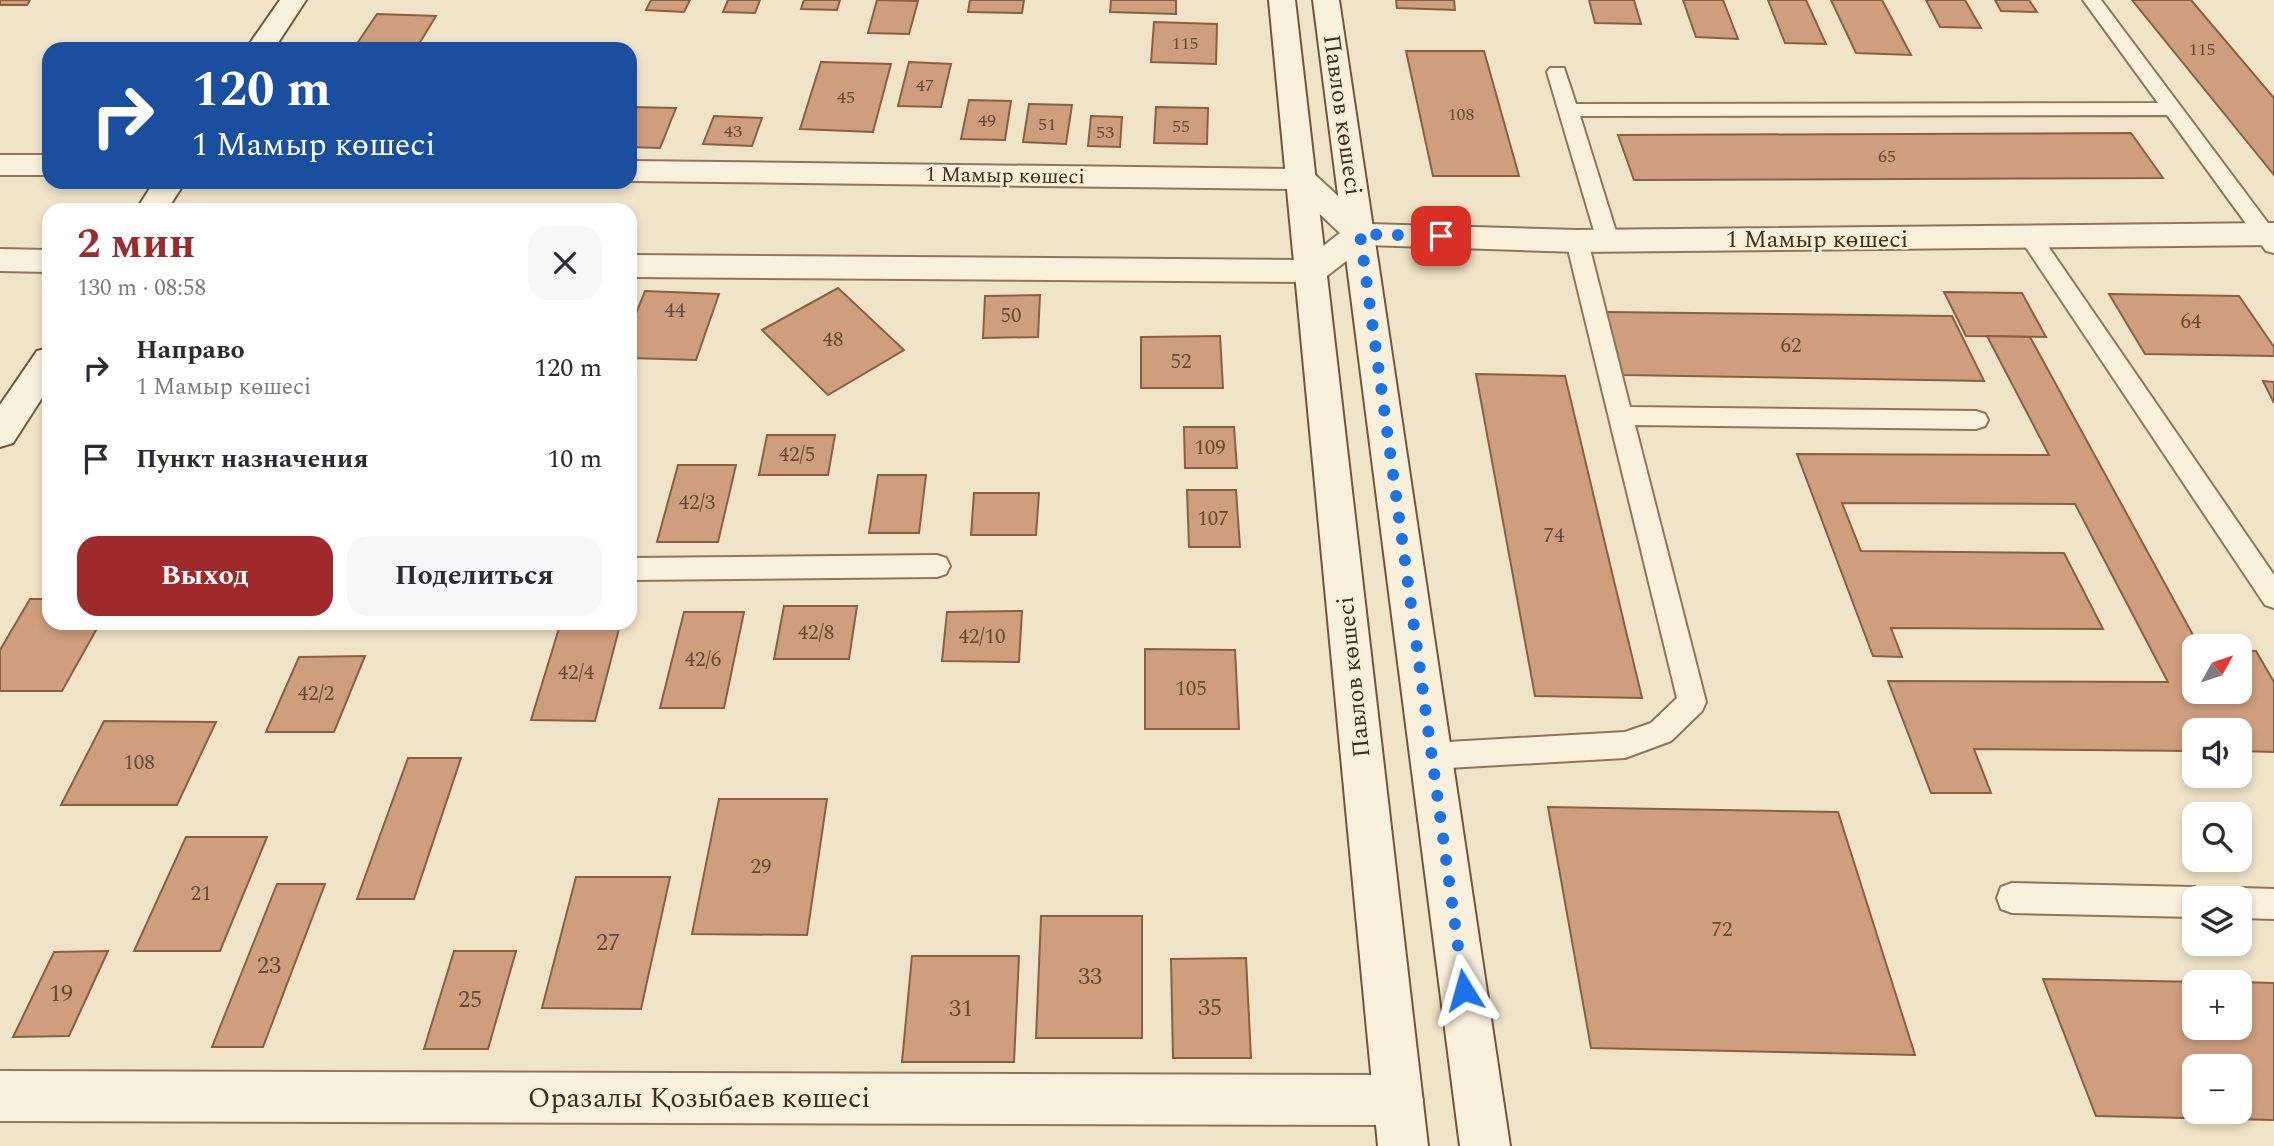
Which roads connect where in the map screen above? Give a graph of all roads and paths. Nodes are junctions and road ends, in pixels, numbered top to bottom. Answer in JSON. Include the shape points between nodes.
{"nodes":[{"id":1,"x":293,"y":0,"type":"edge"},
{"id":2,"x":1282,"y":0,"type":"edge"},
{"id":3,"x":1326,"y":0,"type":"edge"},
{"id":4,"x":2092,"y":0,"type":"edge"},
{"id":5,"x":265,"y":42,"type":"edge"},
{"id":6,"x":1558,"y":72,"type":"dead end"},
{"id":7,"x":2173,"y":109,"type":"junction"},
{"id":8,"x":1569,"y":110,"type":"junction"},
{"id":9,"x":0,"y":164,"type":"edge"},
{"id":10,"x":42,"y":165,"type":"edge"},
{"id":11,"x":637,"y":171,"type":"edge"},
{"id":12,"x":1301,"y":179,"type":"junction"},
{"id":13,"x":1360,"y":234,"type":"junction"},
{"id":14,"x":2031,"y":238,"type":"junction"},
{"id":15,"x":2272,"y":239,"type":"edge"},
{"id":16,"x":1577,"y":241,"type":"junction"},
{"id":17,"x":1608,"y":241,"type":"junction"},
{"id":18,"x":0,"y":260,"type":"edge"},
{"id":19,"x":42,"y":261,"type":"edge"},
{"id":20,"x":637,"y":266,"type":"edge"},
{"id":21,"x":1312,"y":271,"type":"junction"},
{"id":22,"x":42,"y":370,"type":"edge"},
{"id":23,"x":1620,"y":416,"type":"junction"},
{"id":24,"x":1976,"y":420,"type":"dead end"},
{"id":25,"x":0,"y":433,"type":"edge"},
{"id":26,"x":937,"y":566,"type":"dead end"},
{"id":27,"x":637,"y":569,"type":"edge"},
{"id":28,"x":2274,"y":597,"type":"edge"},
{"id":29,"x":1431,"y":756,"type":"junction"},
{"id":30,"x":2012,"y":898,"type":"dead end"},
{"id":31,"x":2182,"y":902,"type":"edge"},
{"id":32,"x":2252,"y":903,"type":"edge"},
{"id":33,"x":2274,"y":904,"type":"edge"},
{"id":34,"x":0,"y":1097,"type":"edge"},
{"id":35,"x":1400,"y":1123,"type":"edge"},
{"id":36,"x":1485,"y":1146,"type":"edge"}],
"edges":[{"from":1,"to":5,"type":"street"},
{"from":2,"to":12,"type":"street","name":"Павлов көшесі"},
{"from":3,"to":13,"type":"street","name":"Павлов көшесі"},
{"from":4,"to":7,"type":"lane"},
{"from":6,"to":8,"type":"lane"},
{"from":7,"to":8,"type":"lane"},
{"from":7,"to":15,"type":"lane"},
{"from":8,"to":17,"type":"lane"},
{"from":9,"to":10,"type":"street"},
{"from":11,"to":12,"type":"street","name":"1 Мамыр көшесі"},
{"from":12,"to":13,"type":"street"},
{"from":12,"to":21,"type":"street","name":"Павлов көшесі"},
{"from":13,"to":16,"type":"street","name":"1 Мамыр көшесі"},
{"from":13,"to":21,"type":"street"},
{"from":13,"to":29,"type":"street","name":"Павлов көшесі"},
{"from":14,"to":15,"type":"street","name":"1 Мамыр көшесі"},
{"from":14,"to":17,"type":"street","name":"1 Мамыр көшесі"},
{"from":14,"to":28,"type":"lane"},
{"from":16,"to":17,"type":"street","name":"1 Мамыр көшесі"},
{"from":16,"to":23,"type":"lane"},
{"from":18,"to":19,"type":"street"},
{"from":20,"to":21,"type":"street"},
{"from":21,"to":35,"type":"street","name":"Павлов көшесі"},
{"from":22,"to":25,"type":"street"},
{"from":23,"to":24,"type":"lane"},
{"from":23,"to":29,"type":"lane","via":[[1692,702],[1661,732],[1625,745]]},
{"from":26,"to":27,"type":"lane"},
{"from":29,"to":36,"type":"street","name":"Павлов көшесі"},
{"from":30,"to":31,"type":"lane"},
{"from":32,"to":33,"type":"lane"},
{"from":34,"to":35,"type":"street","name":"Оразалы Қозыбаев көшесі"}]}
